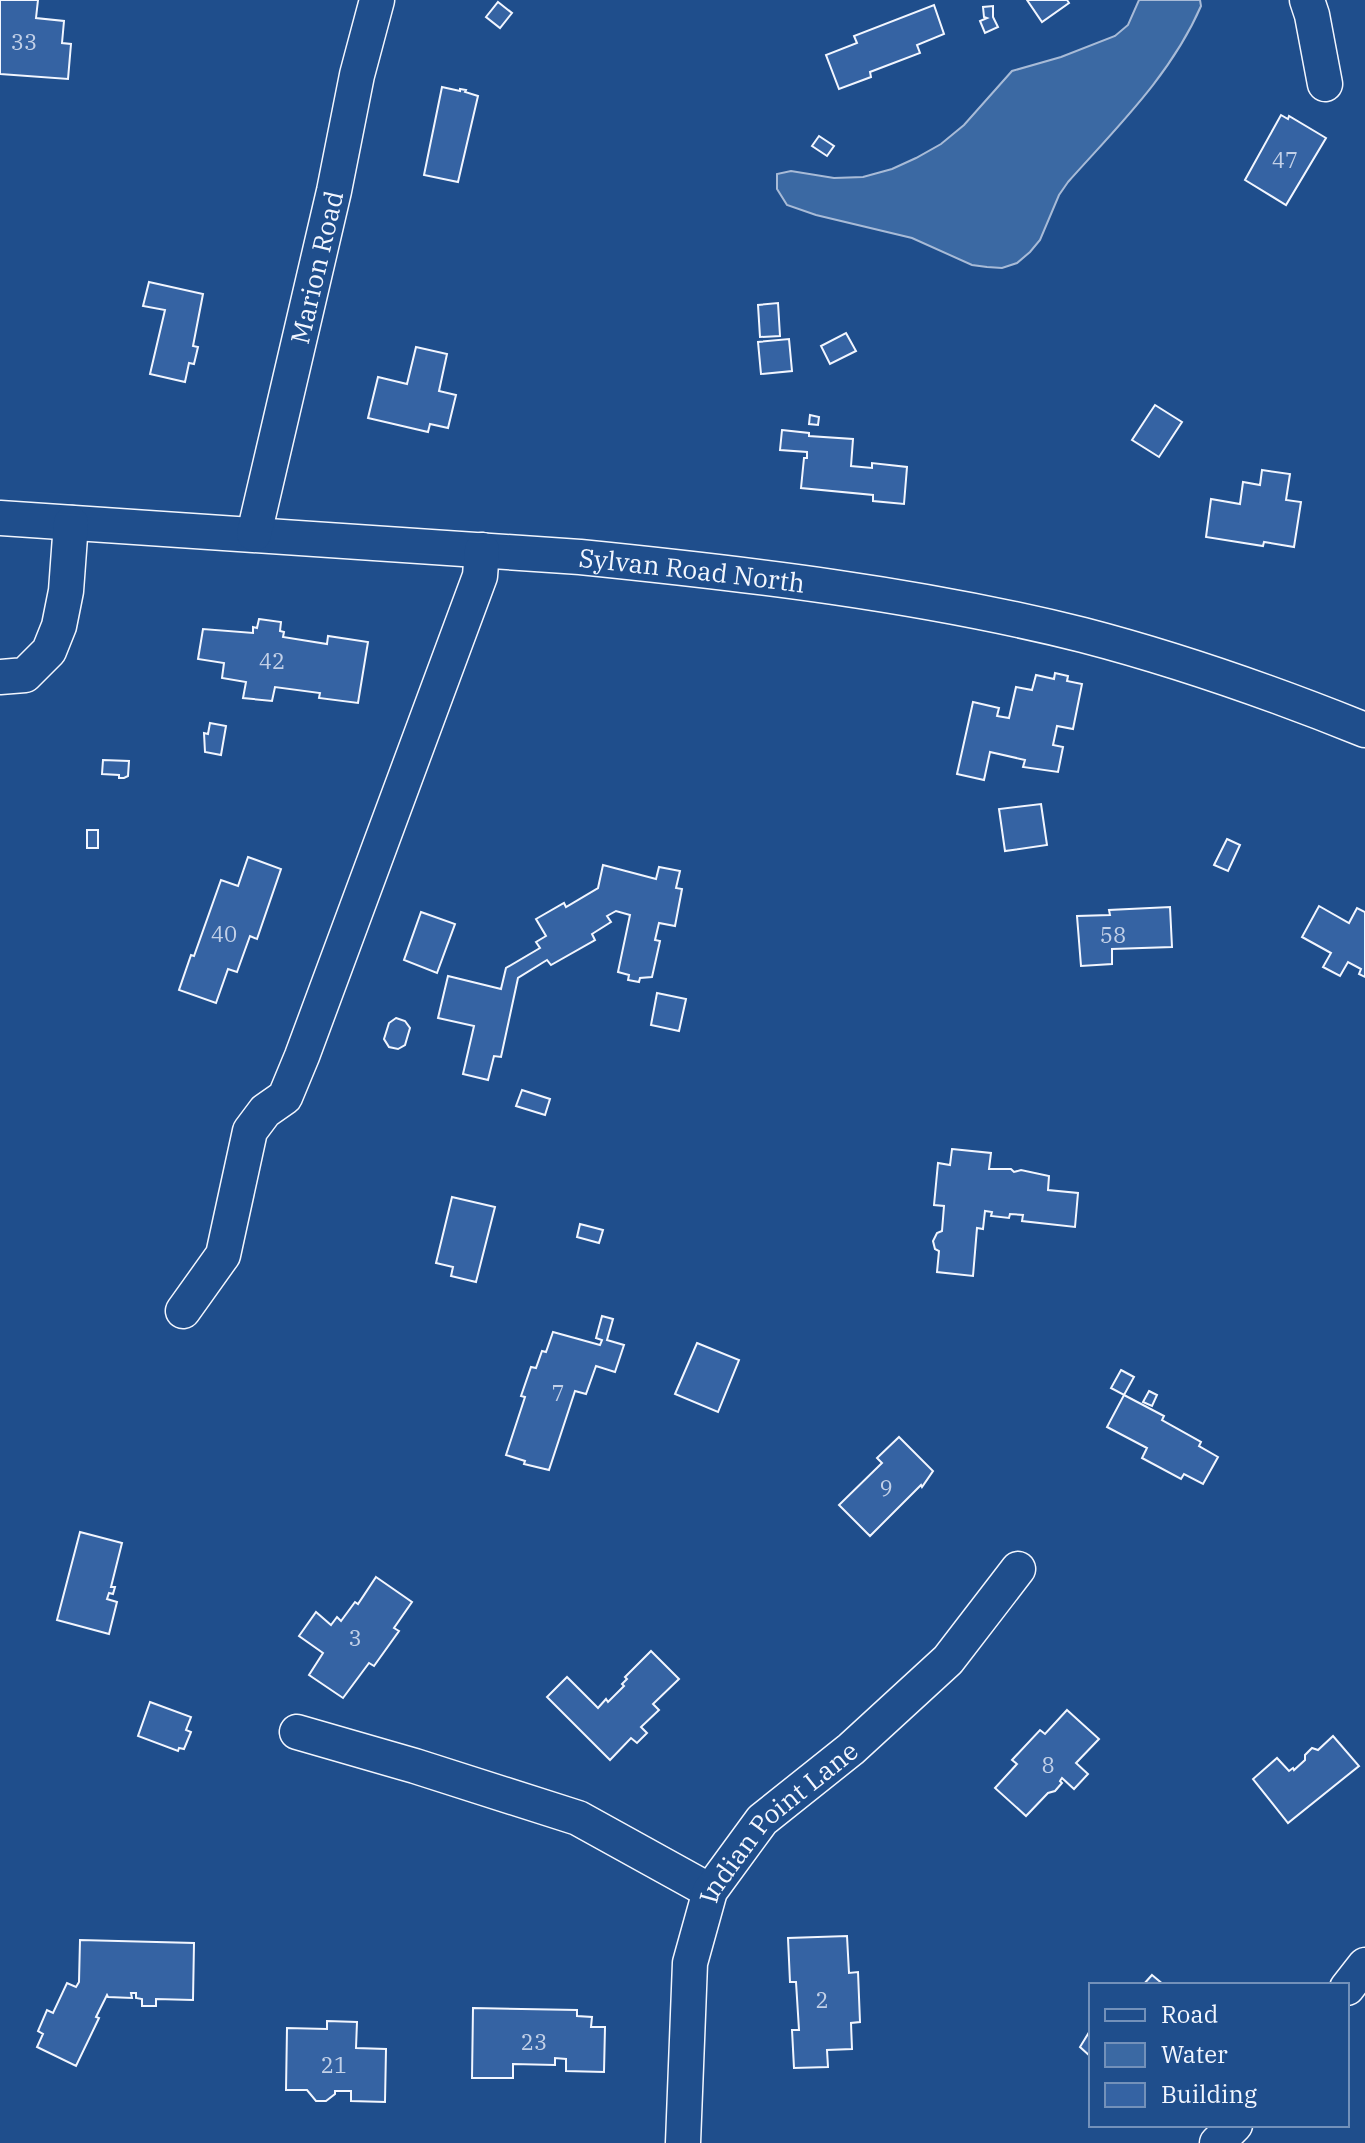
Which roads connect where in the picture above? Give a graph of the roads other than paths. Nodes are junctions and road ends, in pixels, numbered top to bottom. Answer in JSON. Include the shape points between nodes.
{"nodes":[{"id":1,"x":377,"y":0,"type":"edge"},
{"id":2,"x":1307,"y":0,"type":"edge"},
{"id":3,"x":1325,"y":84,"type":"dead end"},
{"id":4,"x":0,"y":518,"type":"edge"},
{"id":5,"x":71,"y":523,"type":"junction"},
{"id":6,"x":254,"y":534,"type":"junction"},
{"id":7,"x":482,"y":550,"type":"junction"},
{"id":8,"x":0,"y":677,"type":"edge"},
{"id":9,"x":1365,"y":730,"type":"edge"},
{"id":10,"x":183,"y":1311,"type":"dead end"},
{"id":11,"x":1018,"y":1569,"type":"dead end"},
{"id":12,"x":297,"y":1732,"type":"dead end"},
{"id":13,"x":710,"y":1891,"type":"junction"},
{"id":14,"x":1365,"y":1965,"type":"edge"},
{"id":15,"x":1349,"y":1985,"type":"edge"},
{"id":16,"x":1233,"y":2127,"type":"edge"},
{"id":17,"x":683,"y":2143,"type":"edge"},
{"id":18,"x":1217,"y":2143,"type":"edge"}],
"edges":[{"from":1,"to":6,"type":"street","name":"Marion Road"},
{"from":2,"to":3,"type":"street"},
{"from":4,"to":5,"type":"street","name":"Sylvan Road North"},
{"from":5,"to":6,"type":"street","name":"Sylvan Road North"},
{"from":5,"to":8,"type":"street","via":[[66,591],[49,651],[25,675]]},
{"from":6,"to":7,"type":"street","name":"Sylvan Road North"},
{"from":7,"to":9,"type":"street","name":"Sylvan Road North","via":[[669,566],[987,614],[1186,665]]},
{"from":7,"to":10,"type":"street","via":[[480,576],[302,1056],[285,1097],[250,1131],[223,1255]]},
{"from":11,"to":13,"type":"street","name":"Indian Point Lane","via":[[948,1660],[851,1749],[762,1820]]},
{"from":12,"to":13,"type":"street","via":[[578,1818]]},
{"from":13,"to":17,"type":"street","name":"Indian Point Lane","via":[[690,1963]]},
{"from":14,"to":15,"type":"street"},
{"from":16,"to":18,"type":"street"}]}
